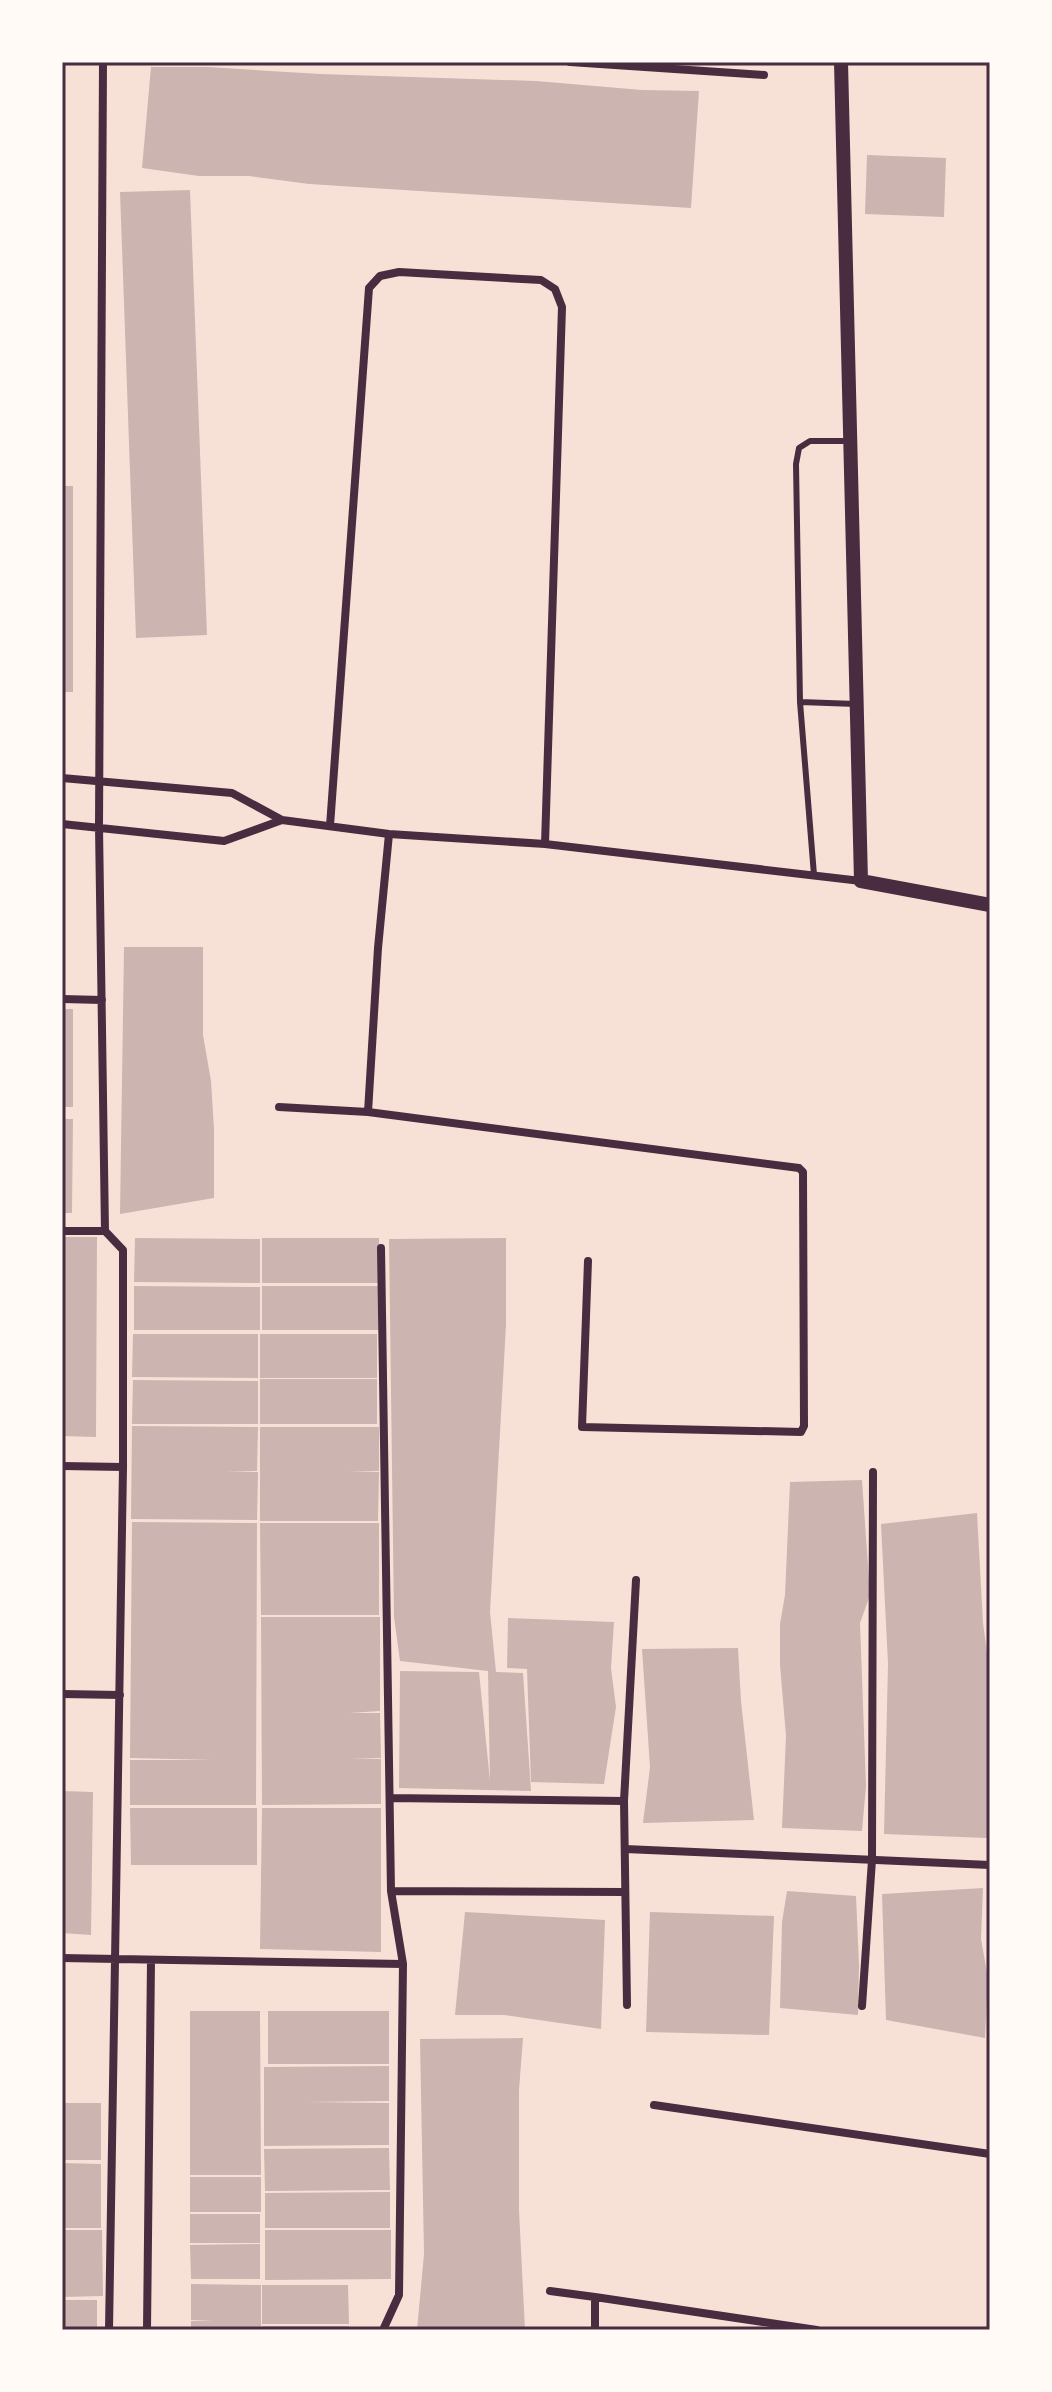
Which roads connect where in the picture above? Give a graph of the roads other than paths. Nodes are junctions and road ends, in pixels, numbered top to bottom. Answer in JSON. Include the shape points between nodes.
{"nodes":[{"id":1,"x":103,"y":62,"type":"edge"},
{"id":2,"x":570,"y":62,"type":"edge"},
{"id":3,"x":841,"y":62,"type":"edge"},
{"id":4,"x":764,"y":75,"type":"dead end"},
{"id":5,"x":850,"y":441,"type":"junction"},
{"id":6,"x":800,"y":702,"type":"junction"},
{"id":7,"x":856,"y":704,"type":"junction"},
{"id":8,"x":62,"y":778,"type":"edge"},
{"id":9,"x":99,"y":782,"type":"junction"},
{"id":10,"x":282,"y":820,"type":"junction"},
{"id":11,"x":62,"y":824,"type":"edge"},
{"id":12,"x":330,"y":826,"type":"junction"},
{"id":13,"x":99,"y":827,"type":"junction"},
{"id":14,"x":389,"y":834,"type":"junction"},
{"id":15,"x":545,"y":844,"type":"junction"},
{"id":16,"x":814,"y":875,"type":"junction"},
{"id":17,"x":861,"y":881,"type":"junction"},
{"id":18,"x":990,"y":905,"type":"edge"},
{"id":19,"x":62,"y":999,"type":"edge"},
{"id":20,"x":102,"y":1000,"type":"junction"},
{"id":21,"x":279,"y":1107,"type":"dead end"},
{"id":22,"x":368,"y":1112,"type":"junction"},
{"id":23,"x":62,"y":1231,"type":"edge"},
{"id":24,"x":105,"y":1231,"type":"junction"},
{"id":25,"x":381,"y":1248,"type":"dead end"},
{"id":26,"x":588,"y":1261,"type":"dead end"},
{"id":27,"x":62,"y":1466,"type":"edge"},
{"id":28,"x":123,"y":1467,"type":"junction"},
{"id":29,"x":873,"y":1472,"type":"dead end"},
{"id":30,"x":636,"y":1580,"type":"dead end"},
{"id":31,"x":62,"y":1694,"type":"edge"},
{"id":32,"x":120,"y":1695,"type":"junction"},
{"id":33,"x":390,"y":1798,"type":"junction"},
{"id":34,"x":624,"y":1801,"type":"junction"},
{"id":35,"x":625,"y":1849,"type":"junction"},
{"id":36,"x":872,"y":1860,"type":"junction"},
{"id":37,"x":990,"y":1865,"type":"edge"},
{"id":38,"x":391,"y":1891,"type":"junction"},
{"id":39,"x":625,"y":1892,"type":"junction"},
{"id":40,"x":62,"y":1958,"type":"edge"},
{"id":41,"x":116,"y":1959,"type":"junction"},
{"id":42,"x":151,"y":1960,"type":"junction"},
{"id":43,"x":403,"y":1964,"type":"junction"},
{"id":44,"x":627,"y":2005,"type":"dead end"},
{"id":45,"x":862,"y":2006,"type":"dead end"},
{"id":46,"x":654,"y":2105,"type":"dead end"},
{"id":47,"x":990,"y":2154,"type":"edge"},
{"id":48,"x":550,"y":2291,"type":"dead end"},
{"id":49,"x":595,"y":2297,"type":"junction"},
{"id":50,"x":109,"y":2330,"type":"edge"},
{"id":51,"x":147,"y":2330,"type":"edge"},
{"id":52,"x":383,"y":2330,"type":"edge"},
{"id":53,"x":595,"y":2330,"type":"edge"},
{"id":54,"x":817,"y":2330,"type":"edge"}],
"edges":[{"from":1,"to":9,"type":"street"},
{"from":2,"to":4,"type":"street"},
{"from":3,"to":5,"type":"street"},
{"from":5,"to":6,"type":"lane","via":[[810,441],[799,448]]},
{"from":5,"to":7,"type":"street"},
{"from":6,"to":7,"type":"lane"},
{"from":6,"to":16,"type":"lane"},
{"from":7,"to":17,"type":"street"},
{"from":8,"to":9,"type":"street"},
{"from":9,"to":10,"type":"street","via":[[232,793]]},
{"from":9,"to":13,"type":"street"},
{"from":10,"to":12,"type":"street"},
{"from":10,"to":13,"type":"street","via":[[224,841]]},
{"from":11,"to":13,"type":"street"},
{"from":12,"to":14,"type":"street"},
{"from":12,"to":15,"type":"street","via":[[369,288],[380,276],[399,272],[541,280],[555,289],[562,307]]},
{"from":13,"to":20,"type":"street"},
{"from":14,"to":15,"type":"street"},
{"from":14,"to":22,"type":"street"},
{"from":15,"to":16,"type":"street"},
{"from":16,"to":17,"type":"street"},
{"from":17,"to":18,"type":"street"},
{"from":19,"to":20,"type":"street"},
{"from":20,"to":24,"type":"street"},
{"from":21,"to":22,"type":"street"},
{"from":22,"to":26,"type":"street","via":[[799,1168],[801,1432],[582,1427]]},
{"from":23,"to":24,"type":"street"},
{"from":24,"to":28,"type":"street","via":[[123,1250]]},
{"from":25,"to":33,"type":"street"},
{"from":27,"to":28,"type":"street"},
{"from":28,"to":32,"type":"street"},
{"from":29,"to":36,"type":"street"},
{"from":30,"to":34,"type":"street"},
{"from":31,"to":32,"type":"street"},
{"from":32,"to":41,"type":"street"},
{"from":33,"to":34,"type":"street"},
{"from":33,"to":38,"type":"street"},
{"from":34,"to":35,"type":"street"},
{"from":35,"to":36,"type":"street"},
{"from":35,"to":39,"type":"street"},
{"from":36,"to":37,"type":"street"},
{"from":36,"to":45,"type":"street"},
{"from":38,"to":39,"type":"street"},
{"from":38,"to":43,"type":"street"},
{"from":39,"to":44,"type":"street"},
{"from":40,"to":41,"type":"street"},
{"from":41,"to":42,"type":"street"},
{"from":41,"to":50,"type":"street"},
{"from":42,"to":43,"type":"street"},
{"from":42,"to":51,"type":"street"},
{"from":43,"to":52,"type":"street","via":[[399,2295]]},
{"from":46,"to":47,"type":"street"},
{"from":48,"to":49,"type":"street"},
{"from":49,"to":53,"type":"street"},
{"from":49,"to":54,"type":"street"}]}
